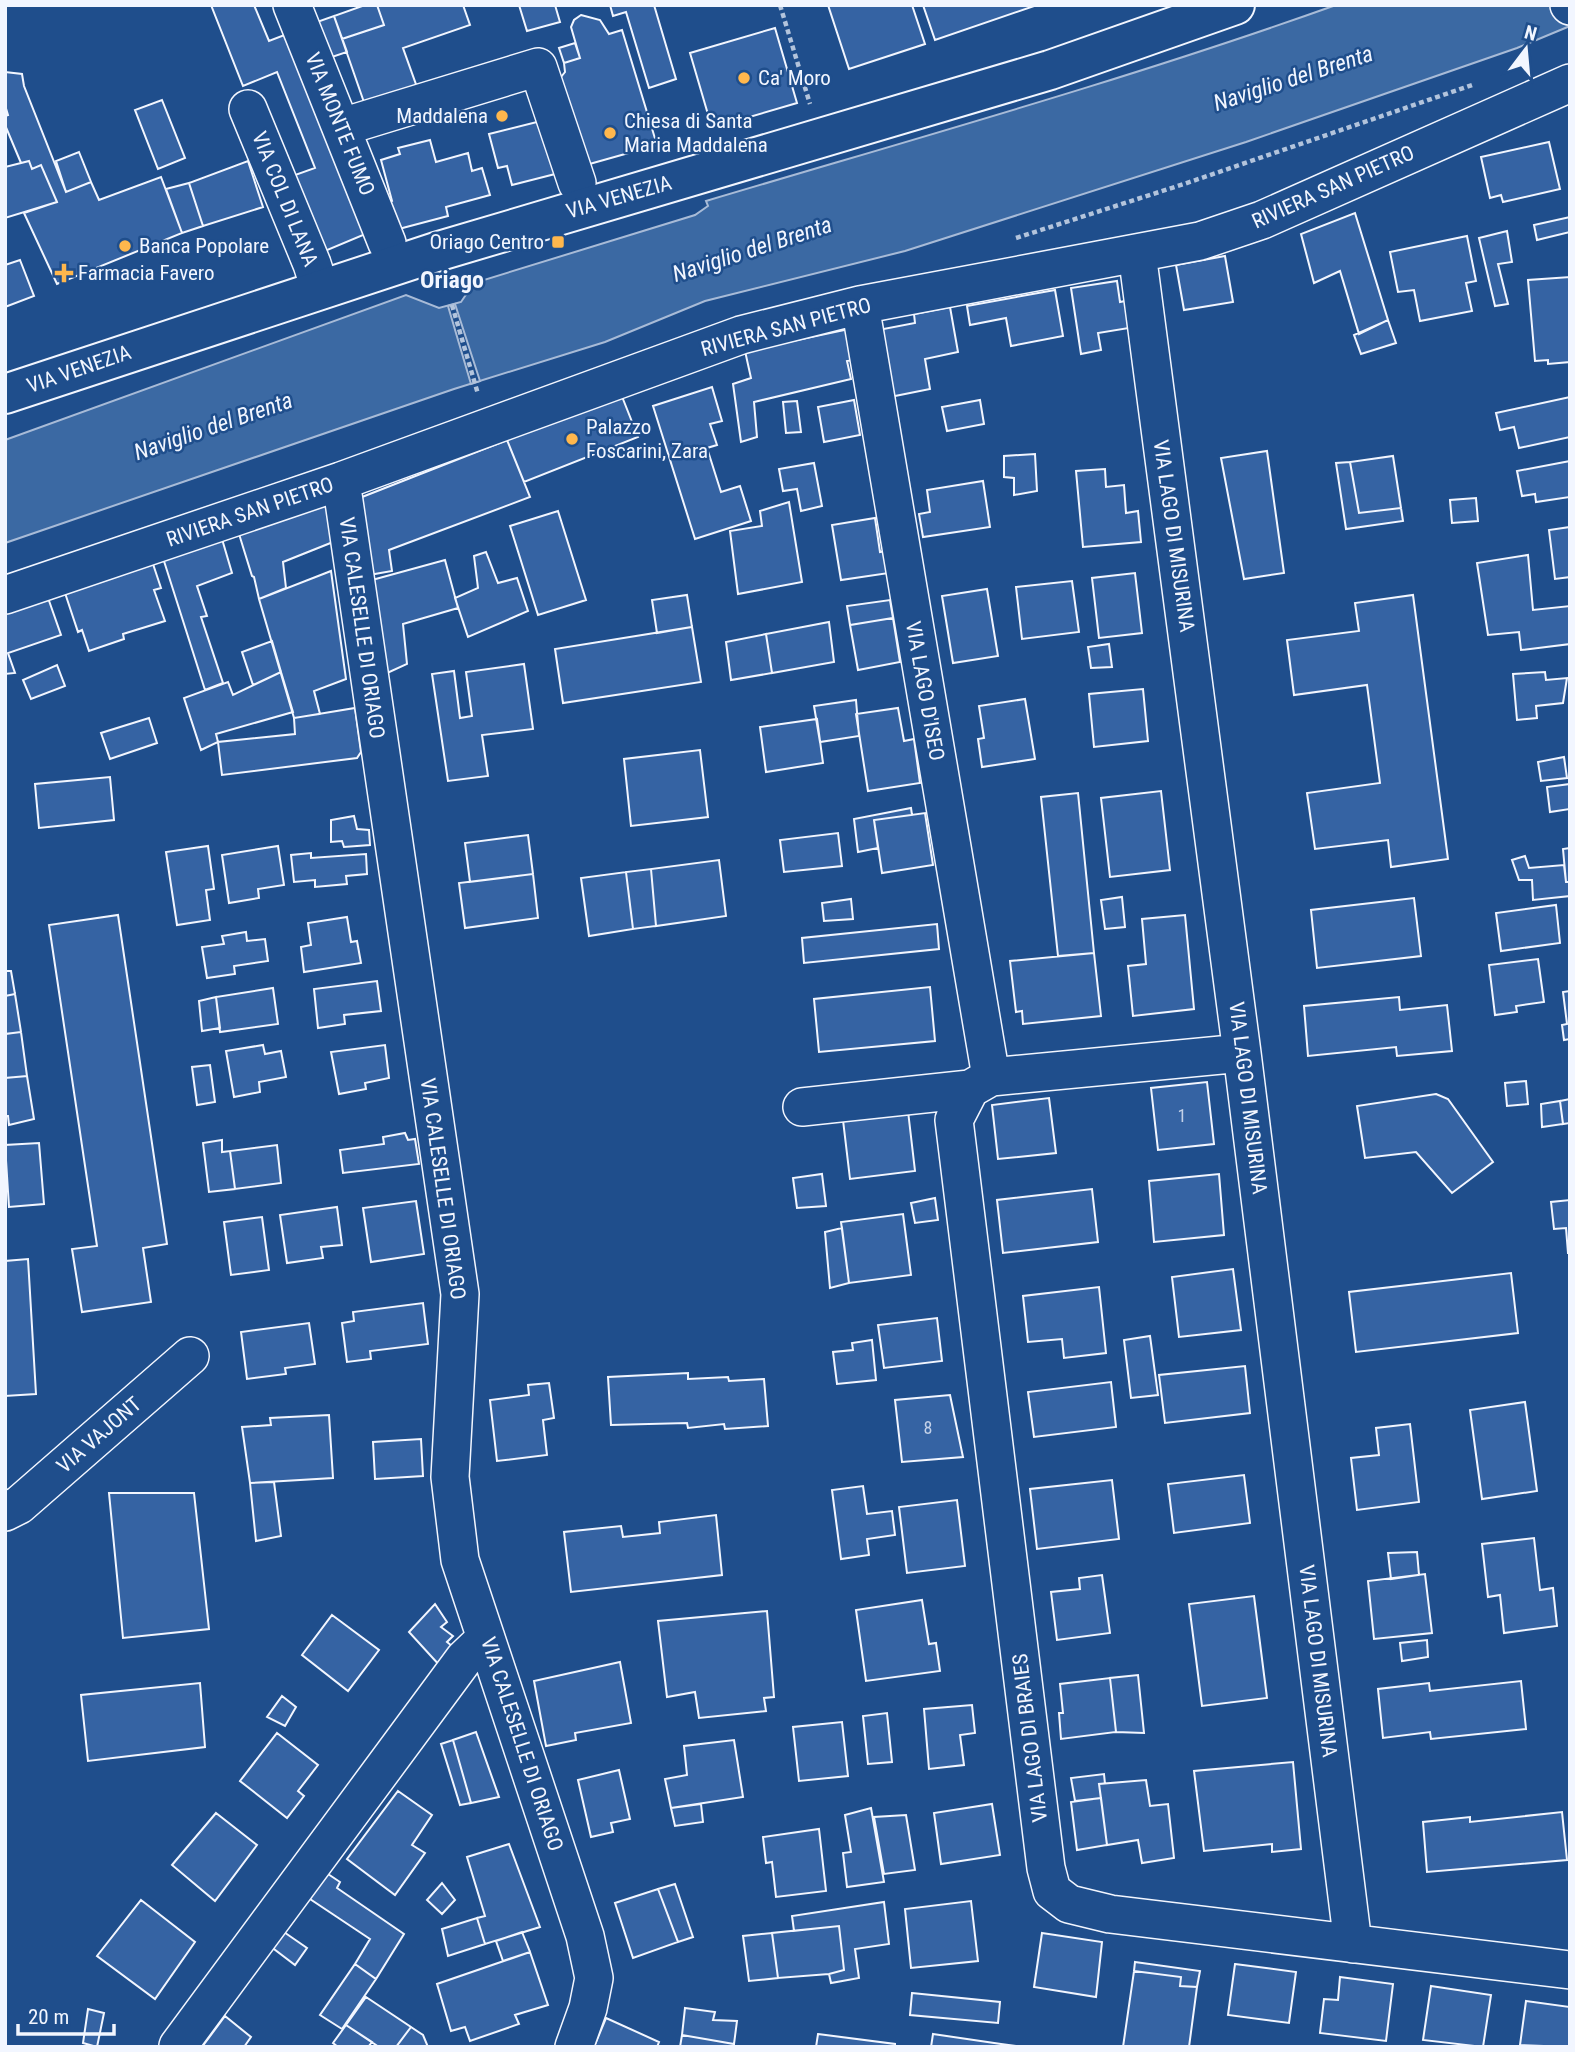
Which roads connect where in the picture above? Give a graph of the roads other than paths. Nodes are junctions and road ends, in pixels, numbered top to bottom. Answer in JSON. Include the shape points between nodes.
{"nodes":[{"id":1,"x":292,"y":5,"type":"edge"},
{"id":2,"x":1225,"y":7,"type":"edge"},
{"id":3,"x":1570,"y":83,"type":"edge"},
{"id":4,"x":248,"y":109,"type":"dead end"},
{"id":5,"x":339,"y":120,"type":"junction"},
{"id":6,"x":577,"y":183,"type":"dead end"},
{"id":7,"x":387,"y":243,"type":"dead end"},
{"id":8,"x":1137,"y":253,"type":"junction"},
{"id":9,"x":320,"y":289,"type":"junction"},
{"id":10,"x":860,"y":305,"type":"junction"},
{"id":11,"x":5,"y":394,"type":"edge"},
{"id":12,"x":341,"y":481,"type":"junction"},
{"id":13,"x":5,"y":595,"type":"edge"},
{"id":14,"x":1242,"y":1053,"type":"junction"},
{"id":15,"x":981,"y":1084,"type":"junction"},
{"id":16,"x":802,"y":1107,"type":"dead end"},
{"id":17,"x":190,"y":1356,"type":"dead end"},
{"id":18,"x":5,"y":1512,"type":"edge"},
{"id":19,"x":486,"y":1637,"type":"junction"},
{"id":20,"x":1353,"y":1944,"type":"junction"},
{"id":21,"x":1570,"y":1970,"type":"edge"},
{"id":22,"x":178,"y":2046,"type":"edge"},
{"id":23,"x":573,"y":2047,"type":"edge"}],
"edges":[{"from":1,"to":5,"type":"street","name":"VIA MONTE FUMO"},
{"from":2,"to":9,"type":"main road","name":"VIA VENEZIA","via":[[1050,70]]},
{"from":3,"to":8,"type":"street","name":"RIVIERA SAN PIETRO","via":[[1262,220],[1200,241]]},
{"from":4,"to":9,"type":"street","name":"VIA COL DI LANA"},
{"from":5,"to":6,"type":"street","via":[[538,67]]},
{"from":5,"to":7,"type":"street","name":"VIA MONTE FUMO"},
{"from":8,"to":10,"type":"street","name":"RIVIERA SAN PIETRO"},
{"from":8,"to":14,"type":"street","name":"VIA LAGO DI MISURINA"},
{"from":9,"to":11,"type":"main road","name":"VIA VENEZIA"},
{"from":10,"to":12,"type":"street","name":"RIVIERA SAN PIETRO","via":[[741,335]]},
{"from":10,"to":15,"type":"street","name":"VIA LAGO D'ISEO"},
{"from":12,"to":13,"type":"street","name":"RIVIERA SAN PIETRO"},
{"from":12,"to":19,"type":"street","name":"VIA CALESELLE DI ORIAGO","via":[[460,1294],[450,1477],[460,1560]]},
{"from":14,"to":15,"type":"street"},
{"from":14,"to":20,"type":"street","name":"VIA LAGO DI MISURINA"},
{"from":15,"to":16,"type":"street"},
{"from":15,"to":20,"type":"street","name":"VIA LAGO DI BRAIES","via":[[954,1120],[1052,1891],[1069,1904],[1110,1914]]},
{"from":17,"to":18,"type":"street","name":"VIA VAJONT","via":[[19,1505]]},
{"from":19,"to":22,"type":"street","via":[[464,1659]]},
{"from":19,"to":23,"type":"street","name":"VIA CALESELLE DI ORIAGO","via":[[594,1978]]},
{"from":20,"to":21,"type":"street","name":"VIA LAGO DI BRAIES"}]}
